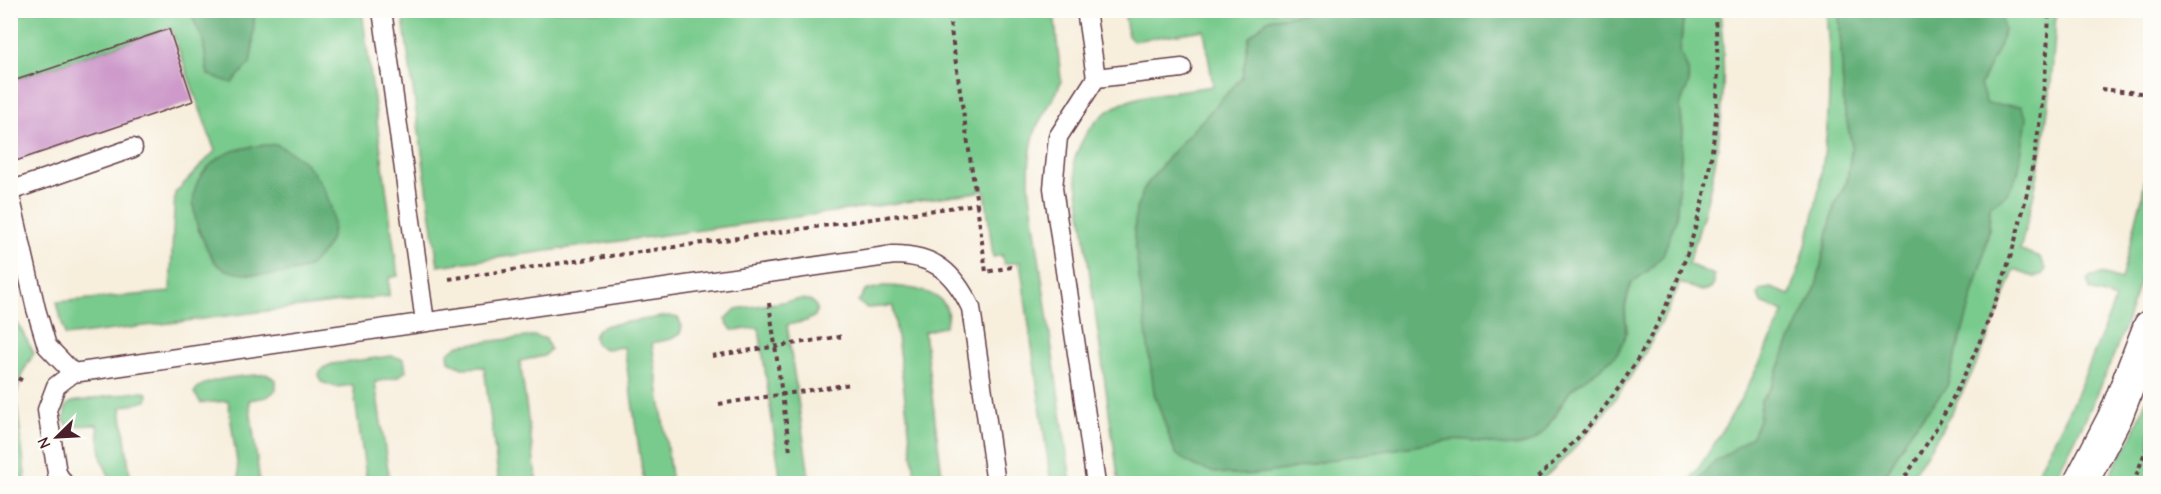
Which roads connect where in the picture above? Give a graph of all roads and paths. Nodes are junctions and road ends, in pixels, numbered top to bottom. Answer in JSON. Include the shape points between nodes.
{"nodes":[{"id":1,"x":382,"y":10,"type":"edge"},
{"id":2,"x":948,"y":10,"type":"edge"},
{"id":3,"x":1086,"y":10,"type":"edge"},
{"id":4,"x":1714,"y":10,"type":"edge"},
{"id":5,"x":2049,"y":10,"type":"edge"},
{"id":6,"x":1182,"y":68,"type":"dead end"},
{"id":7,"x":1096,"y":78,"type":"junction"},
{"id":8,"x":2101,"y":89,"type":"dead end"},
{"id":9,"x":2151,"y":94,"type":"edge"},
{"id":10,"x":133,"y":148,"type":"dead end"},
{"id":11,"x":10,"y":191,"type":"edge"},
{"id":12,"x":10,"y":195,"type":"edge"},
{"id":13,"x":976,"y":204,"type":"junction"},
{"id":14,"x":760,"y":235,"type":"junction"},
{"id":15,"x":1016,"y":266,"type":"dead end"},
{"id":16,"x":765,"y":274,"type":"junction"},
{"id":17,"x":419,"y":283,"type":"junction"},
{"id":18,"x":425,"y":322,"type":"junction"},
{"id":19,"x":2151,"y":327,"type":"edge"},
{"id":20,"x":844,"y":336,"type":"dead end"},
{"id":21,"x":775,"y":346,"type":"junction"},
{"id":22,"x":712,"y":356,"type":"dead end"},
{"id":23,"x":73,"y":373,"type":"junction"},
{"id":24,"x":851,"y":384,"type":"dead end"},
{"id":25,"x":782,"y":395,"type":"junction"},
{"id":26,"x":719,"y":404,"type":"dead end"},
{"id":27,"x":2151,"y":439,"type":"edge"},
{"id":28,"x":790,"y":451,"type":"dead end"},
{"id":29,"x":64,"y":483,"type":"edge"},
{"id":30,"x":996,"y":483,"type":"edge"},
{"id":31,"x":1096,"y":483,"type":"edge"},
{"id":32,"x":1532,"y":483,"type":"edge"},
{"id":33,"x":1900,"y":483,"type":"edge"},
{"id":34,"x":2080,"y":483,"type":"edge"},
{"id":35,"x":2133,"y":483,"type":"edge"}],
"edges":[{"from":1,"to":17,"type":"lane"},
{"from":2,"to":13,"type":"path"},
{"from":3,"to":7,"type":"lane"},
{"from":4,"to":32,"type":"path","via":[[1719,74],[1716,130],[1696,227],[1680,270],[1651,334],[1613,397]]},
{"from":5,"to":33,"type":"path","via":[[2048,58],[2035,157],[2006,272],[1981,343],[1929,441]]},
{"from":6,"to":7,"type":"lane"},
{"from":7,"to":31,"type":"lane","via":[[1058,137],[1053,188]]},
{"from":8,"to":9,"type":"path"},
{"from":10,"to":11,"type":"lane"},
{"from":12,"to":23,"type":"lane","via":[[47,346]]},
{"from":13,"to":14,"type":"path"},
{"from":13,"to":15,"type":"path","via":[[986,272]]},
{"from":14,"to":16,"type":"path"},
{"from":14,"to":17,"type":"path"},
{"from":16,"to":18,"type":"lane"},
{"from":16,"to":21,"type":"path"},
{"from":16,"to":30,"type":"lane","via":[[904,255],[930,260],[946,272],[962,288],[971,308]]},
{"from":17,"to":18,"type":"lane"},
{"from":18,"to":23,"type":"lane"},
{"from":19,"to":34,"type":"street","via":[[2116,415]]},
{"from":20,"to":21,"type":"path"},
{"from":21,"to":22,"type":"path"},
{"from":21,"to":25,"type":"path"},
{"from":23,"to":29,"type":"lane","via":[[56,386],[47,411],[57,472]]},
{"from":24,"to":25,"type":"path"},
{"from":25,"to":26,"type":"path"},
{"from":25,"to":28,"type":"path"},
{"from":27,"to":35,"type":"path"}]}
